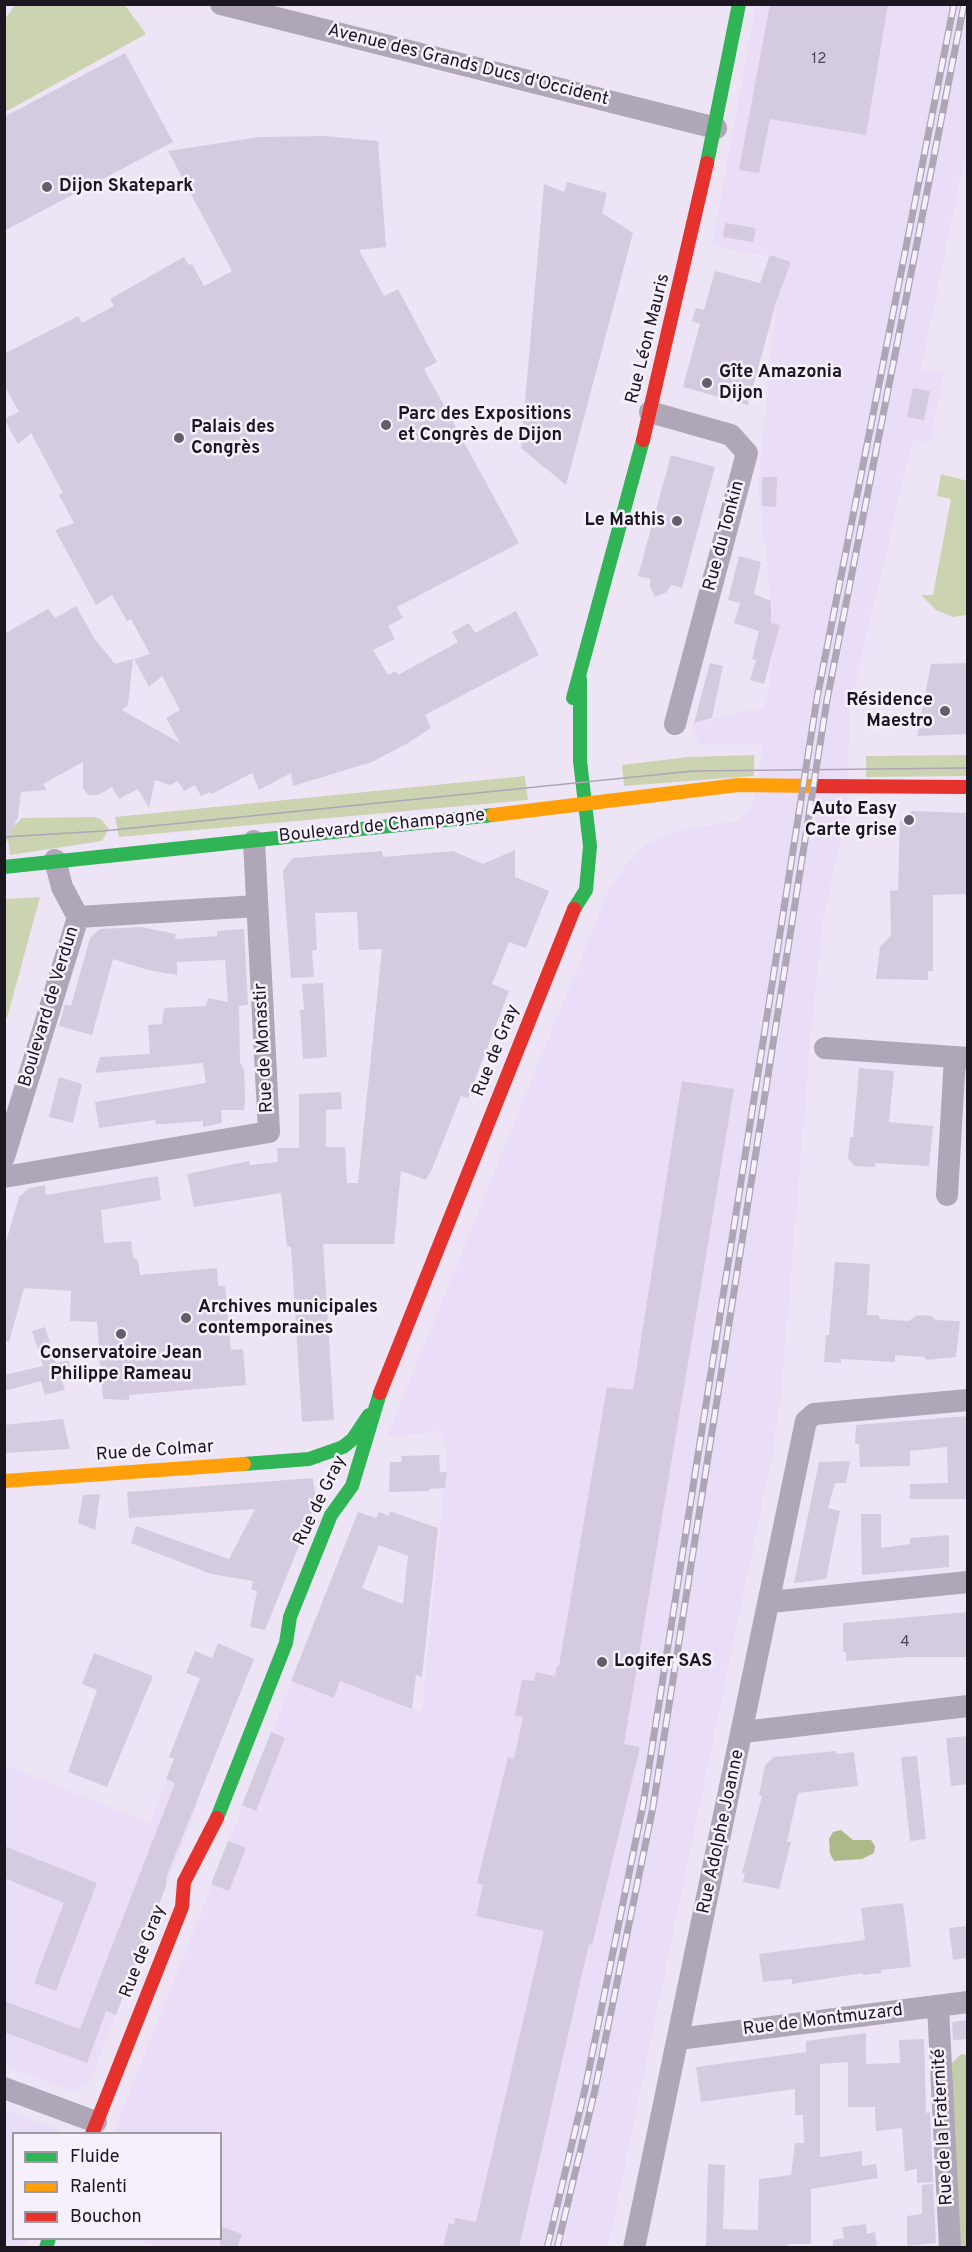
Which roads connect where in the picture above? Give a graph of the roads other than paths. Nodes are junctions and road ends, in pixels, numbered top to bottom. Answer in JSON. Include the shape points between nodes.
{"nodes":[{"id":1,"x":221,"y":4,"type":"edge"},
{"id":2,"x":739,"y":4,"type":"edge"},
{"id":3,"x":716,"y":128,"type":"junction"},
{"id":4,"x":650,"y":412,"type":"junction"},
{"id":5,"x":579,"y":679,"type":"junction"},
{"id":6,"x":675,"y":724,"type":"dead end"},
{"id":7,"x":566,"y":725,"type":"dead end"},
{"id":8,"x":968,"y":787,"type":"edge"},
{"id":9,"x":567,"y":791,"type":"dead end"},
{"id":10,"x":586,"y":805,"type":"junction"},
{"id":11,"x":570,"y":812,"type":"junction"},
{"id":12,"x":255,"y":841,"type":"junction"},
{"id":13,"x":574,"y":855,"type":"dead end"},
{"id":14,"x":55,"y":860,"type":"junction"},
{"id":15,"x":4,"y":867,"type":"edge"},
{"id":16,"x":257,"y":906,"type":"junction"},
{"id":17,"x":78,"y":916,"type":"junction"},
{"id":18,"x":569,"y":916,"type":"junction"},
{"id":19,"x":825,"y":1048,"type":"dead end"},
{"id":20,"x":961,"y":1058,"type":"edge"},
{"id":21,"x":4,"y":1157,"type":"edge"},
{"id":22,"x":4,"y":1177,"type":"edge"},
{"id":23,"x":947,"y":1195,"type":"dead end"},
{"id":24,"x":968,"y":1400,"type":"edge"},
{"id":25,"x":374,"y":1408,"type":"junction"},
{"id":26,"x":309,"y":1459,"type":"junction"},
{"id":27,"x":333,"y":1464,"type":"dead end"},
{"id":28,"x":339,"y":1480,"type":"dead end"},
{"id":29,"x":4,"y":1481,"type":"edge"},
{"id":30,"x":331,"y":1515,"type":"junction"},
{"id":31,"x":968,"y":1582,"type":"edge"},
{"id":32,"x":770,"y":1602,"type":"junction"},
{"id":33,"x":968,"y":1706,"type":"edge"},
{"id":34,"x":743,"y":1732,"type":"junction"},
{"id":35,"x":968,"y":2002,"type":"edge"},
{"id":36,"x":938,"y":2006,"type":"junction"},
{"id":37,"x":678,"y":2039,"type":"junction"},
{"id":38,"x":4,"y":2088,"type":"edge"},
{"id":39,"x":94,"y":2128,"type":"edge"},
{"id":40,"x":634,"y":2247,"type":"edge"},
{"id":41,"x":950,"y":2247,"type":"edge"}],
"edges":[{"from":1,"to":3,"type":"street","name":"Avenue des Grands Ducs d'Occident"},
{"from":2,"to":3,"type":"main road","name":"Rue Léon Mauris"},
{"from":3,"to":4,"type":"main road","name":"Rue Léon Mauris"},
{"from":4,"to":5,"type":"main road","name":"Rue Léon Mauris"},
{"from":4,"to":6,"type":"street","name":"Rue du Tonkin","via":[[731,435],[747,453]]},
{"from":5,"to":7,"type":"main road","name":"Rue Léon Mauris"},
{"from":5,"to":10,"type":"main road","name":"Rue Léon Mauris","via":[[579,754]]},
{"from":8,"to":10,"type":"main road","name":"Boulevard de Champagne","via":[[729,785]]},
{"from":9,"to":11,"type":"main road"},
{"from":10,"to":11,"type":"main road","name":"Boulevard de Champagne"},
{"from":10,"to":18,"type":"main road","name":"Rue de Gray","via":[[589,876],[586,890]]},
{"from":11,"to":12,"type":"main road","name":"Boulevard de Champagne"},
{"from":12,"to":14,"type":"main road","name":"Boulevard de Champagne"},
{"from":12,"to":16,"type":"street","name":"Rue de Monastir"},
{"from":13,"to":18,"type":"main road","name":"Rue de Gray"},
{"from":14,"to":15,"type":"main road","name":"Boulevard de Champagne"},
{"from":14,"to":17,"type":"street","name":"Boulevard de Verdun","via":[[62,887]]},
{"from":16,"to":17,"type":"street"},
{"from":16,"to":22,"type":"street","name":"Rue de Monastir","via":[[269,1132]]},
{"from":17,"to":21,"type":"street","name":"Boulevard de Verdun"},
{"from":18,"to":25,"type":"main road","name":"Rue de Gray"},
{"from":19,"to":20,"type":"street"},
{"from":20,"to":23,"type":"street"},
{"from":24,"to":32,"type":"street","name":"Rue Adolphe Joanne","via":[[809,1416]]},
{"from":25,"to":26,"type":"main road","name":"Rue de Colmar","via":[[343,1447]]},
{"from":25,"to":30,"type":"main road","name":"Rue de Gray","via":[[371,1430],[352,1486]]},
{"from":26,"to":27,"type":"main road","name":"Rue de Colmar"},
{"from":26,"to":29,"type":"main road","name":"Rue de Colmar"},
{"from":28,"to":30,"type":"main road"},
{"from":30,"to":39,"type":"main road","name":"Rue de Gray","via":[[290,1617],[286,1643],[208,1839],[184,1882],[182,1907]]},
{"from":31,"to":32,"type":"street"},
{"from":32,"to":34,"type":"street","name":"Rue Adolphe Joanne"},
{"from":33,"to":34,"type":"street"},
{"from":34,"to":37,"type":"street","name":"Rue Adolphe Joanne"},
{"from":35,"to":36,"type":"street","name":"Rue de Montmuzard"},
{"from":36,"to":37,"type":"street","name":"Rue de Montmuzard"},
{"from":36,"to":41,"type":"street","name":"Rue de la Fraternité"},
{"from":37,"to":40,"type":"street","name":"Rue Adolphe Joanne"},
{"from":38,"to":39,"type":"street"}]}
